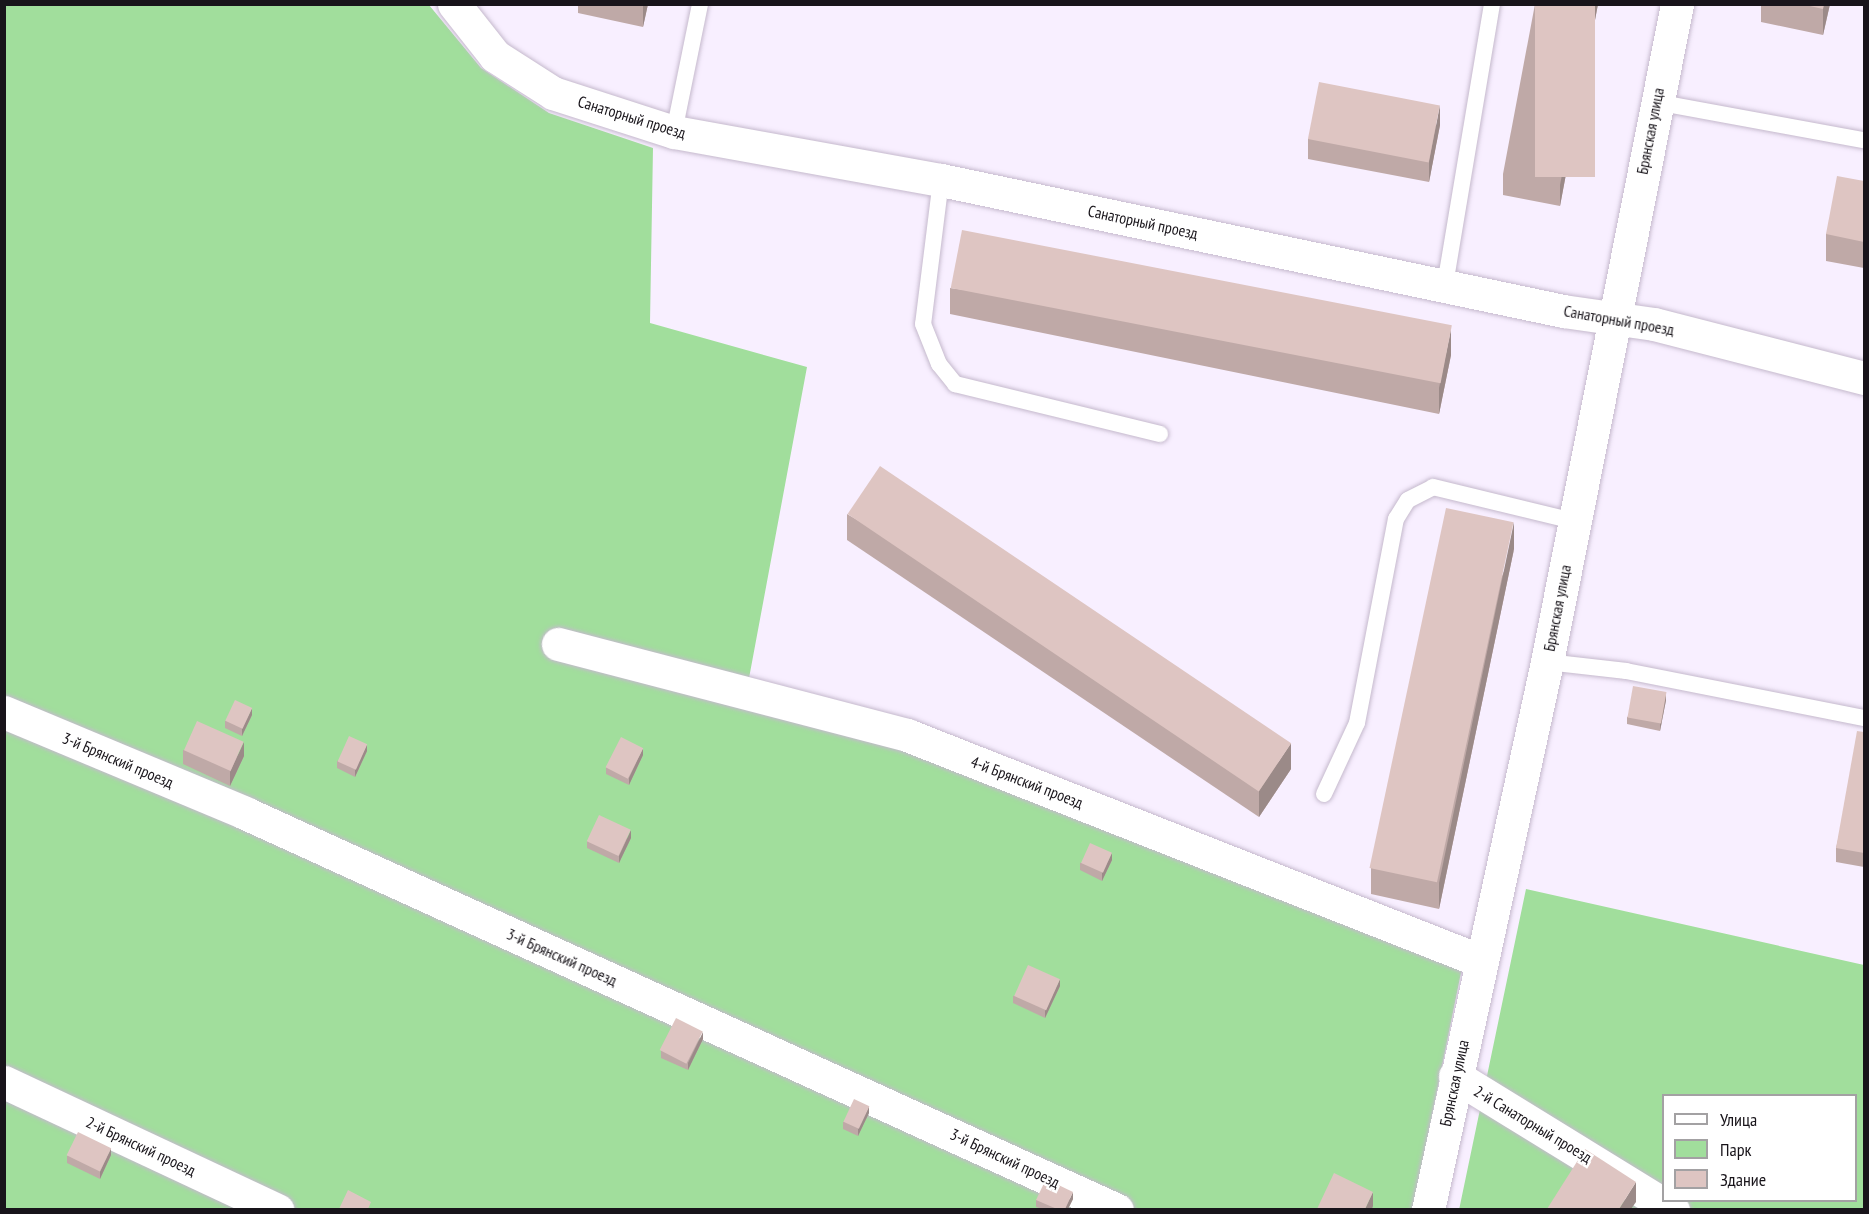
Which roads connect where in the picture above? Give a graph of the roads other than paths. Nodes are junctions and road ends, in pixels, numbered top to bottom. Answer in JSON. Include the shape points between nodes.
{"nodes":[{"id":1,"x":454,"y":4,"type":"edge"},
{"id":2,"x":699,"y":4,"type":"edge"},
{"id":3,"x":1492,"y":4,"type":"edge"},
{"id":4,"x":1677,"y":4,"type":"edge"},
{"id":5,"x":1656,"y":102,"type":"junction"},
{"id":6,"x":674,"y":132,"type":"junction"},
{"id":7,"x":1864,"y":140,"type":"edge"},
{"id":8,"x":941,"y":180,"type":"junction"},
{"id":9,"x":1445,"y":285,"type":"junction"},
{"id":10,"x":1613,"y":318,"type":"junction"},
{"id":11,"x":1864,"y":378,"type":"edge"},
{"id":12,"x":1160,"y":434,"type":"dead end"},
{"id":13,"x":1574,"y":521,"type":"junction"},
{"id":14,"x":558,"y":644,"type":"dead end"},
{"id":15,"x":1547,"y":662,"type":"junction"},
{"id":16,"x":4,"y":712,"type":"edge"},
{"id":17,"x":1864,"y":718,"type":"edge"},
{"id":18,"x":1324,"y":794,"type":"dead end"},
{"id":19,"x":1481,"y":961,"type":"junction"},
{"id":20,"x":1455,"y":1076,"type":"junction"},
{"id":21,"x":4,"y":1082,"type":"edge"},
{"id":22,"x":277,"y":1209,"type":"edge"},
{"id":23,"x":1117,"y":1209,"type":"edge"},
{"id":24,"x":1428,"y":1209,"type":"edge"},
{"id":25,"x":1673,"y":1209,"type":"edge"}],
"edges":[{"from":1,"to":6,"type":"street","name":"Санаторный проезд","via":[[495,56],[553,93]]},
{"from":2,"to":6,"type":"lane"},
{"from":3,"to":9,"type":"lane"},
{"from":4,"to":5,"type":"street","name":"Брянская улица"},
{"from":5,"to":7,"type":"lane"},
{"from":5,"to":10,"type":"street","name":"Брянская улица"},
{"from":6,"to":8,"type":"street","name":"Санаторный проезд"},
{"from":8,"to":9,"type":"street","name":"Санаторный проезд"},
{"from":8,"to":12,"type":"lane","via":[[923,324],[939,364],[955,384]]},
{"from":9,"to":10,"type":"street","name":"Санаторный проезд"},
{"from":10,"to":11,"type":"street","name":"Санаторный проезд","via":[[1654,324]]},
{"from":10,"to":13,"type":"street","name":"Брянская улица"},
{"from":13,"to":15,"type":"street","name":"Брянская улица"},
{"from":13,"to":18,"type":"lane","via":[[1433,487],[1408,500],[1396,519],[1357,723]]},
{"from":14,"to":19,"type":"street","name":"4-й Брянский проезд","via":[[907,735]]},
{"from":15,"to":17,"type":"lane","via":[[1626,671]]},
{"from":15,"to":19,"type":"street","name":"Брянская улица"},
{"from":16,"to":23,"type":"street","name":"3-й Брянский проезд","via":[[245,813]]},
{"from":19,"to":20,"type":"street","name":"Брянская улица"},
{"from":20,"to":24,"type":"street","name":"Брянская улица"},
{"from":20,"to":25,"type":"street","name":"2-й Санаторный проезд"},
{"from":21,"to":22,"type":"street","name":"2-й Брянский проезд"}]}
